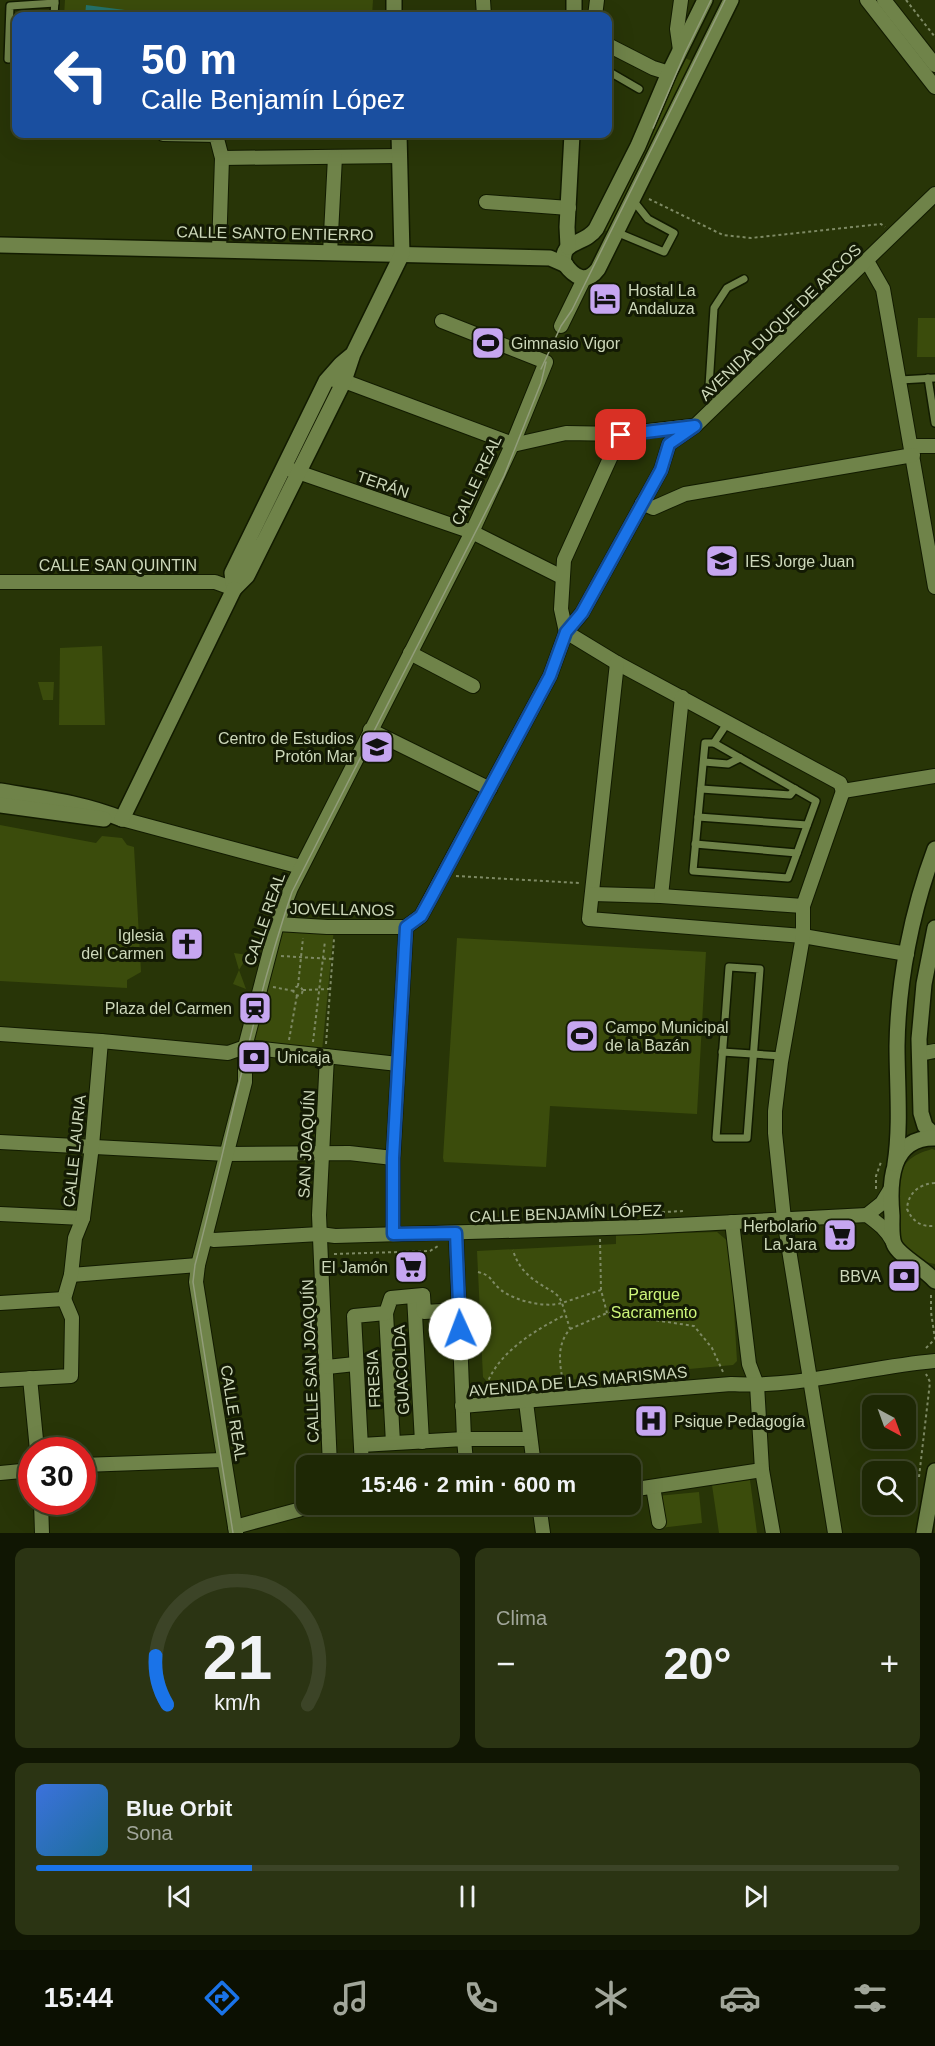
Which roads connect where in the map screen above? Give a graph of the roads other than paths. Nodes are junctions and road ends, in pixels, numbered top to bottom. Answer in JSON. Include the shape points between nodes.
{"nodes":[{"id":1,"x":681,"y":0,"type":"edge"},
{"id":2,"x":705,"y":0,"type":"edge"},
{"id":3,"x":731,"y":0,"type":"edge"},
{"id":4,"x":867,"y":0,"type":"edge"},
{"id":5,"x":884,"y":0,"type":"edge"},
{"id":6,"x":55,"y":1,"type":"edge"},
{"id":7,"x":612,"y":47,"type":"edge"},
{"id":8,"x":680,"y":51,"type":"junction"},
{"id":9,"x":8,"y":59,"type":"dead end"},
{"id":10,"x":935,"y":65,"type":"edge"},
{"id":11,"x":612,"y":73,"type":"edge"},
{"id":12,"x":669,"y":73,"type":"junction"},
{"id":13,"x":935,"y":87,"type":"edge"},
{"id":14,"x":639,"y":89,"type":"dead end"},
{"id":15,"x":217,"y":138,"type":"edge"},
{"id":16,"x":399,"y":138,"type":"edge"},
{"id":17,"x":572,"y":138,"type":"edge"},
{"id":18,"x":400,"y":156,"type":"junction"},
{"id":19,"x":335,"y":157,"type":"junction"},
{"id":20,"x":222,"y":158,"type":"junction"},
{"id":21,"x":935,"y":194,"type":"edge"},
{"id":22,"x":634,"y":196,"type":"junction"},
{"id":23,"x":486,"y":202,"type":"dead end"},
{"id":24,"x":569,"y":208,"type":"junction"},
{"id":25,"x":616,"y":232,"type":"junction"},
{"id":26,"x":0,"y":245,"type":"edge"},
{"id":27,"x":219,"y":250,"type":"junction"},
{"id":28,"x":569,"y":252,"type":"junction"},
{"id":29,"x":330,"y":253,"type":"junction"},
{"id":30,"x":402,"y":254,"type":"junction"},
{"id":31,"x":867,"y":261,"type":"junction"},
{"id":32,"x":584,"y":279,"type":"junction"},
{"id":33,"x":744,"y":279,"type":"dead end"},
{"id":34,"x":442,"y":321,"type":"dead end"},
{"id":35,"x":561,"y":326,"type":"dead end"},
{"id":36,"x":353,"y":354,"type":"junction"},
{"id":37,"x":932,"y":378,"type":"edge"},
{"id":38,"x":900,"y":380,"type":"junction"},
{"id":39,"x":326,"y":381,"type":"junction"},
{"id":40,"x":344,"y":381,"type":"junction"},
{"id":41,"x":719,"y":403,"type":"junction"},
{"id":42,"x":935,"y":423,"type":"edge"},
{"id":43,"x":695,"y":426,"type":"junction"},
{"id":44,"x":621,"y":435,"type":"junction"},
{"id":45,"x":513,"y":443,"type":"junction"},
{"id":46,"x":935,"y":446,"type":"edge"},
{"id":47,"x":913,"y":451,"type":"junction"},
{"id":48,"x":291,"y":470,"type":"junction"},
{"id":49,"x":642,"y":503,"type":"junction"},
{"id":50,"x":472,"y":532,"type":"junction"},
{"id":51,"x":562,"y":577,"type":"junction"},
{"id":52,"x":0,"y":582,"type":"edge"},
{"id":53,"x":935,"y":587,"type":"edge"},
{"id":54,"x":234,"y":589,"type":"junction"},
{"id":55,"x":566,"y":632,"type":"junction"},
{"id":56,"x":410,"y":653,"type":"junction"},
{"id":57,"x":617,"y":663,"type":"junction"},
{"id":58,"x":473,"y":686,"type":"dead end"},
{"id":59,"x":682,"y":697,"type":"junction"},
{"id":60,"x":728,"y":722,"type":"junction"},
{"id":61,"x":370,"y":730,"type":"junction"},
{"id":62,"x":714,"y":743,"type":"junction"},
{"id":63,"x":740,"y":758,"type":"junction"},
{"id":64,"x":704,"y":762,"type":"junction"},
{"id":65,"x":935,"y":776,"type":"edge"},
{"id":66,"x":490,"y":789,"type":"junction"},
{"id":67,"x":701,"y":789,"type":"junction"},
{"id":68,"x":795,"y":789,"type":"junction"},
{"id":69,"x":0,"y":791,"type":"edge"},
{"id":70,"x":843,"y":791,"type":"junction"},
{"id":71,"x":0,"y":805,"type":"edge"},
{"id":72,"x":698,"y":818,"type":"junction"},
{"id":73,"x":122,"y":819,"type":"junction"},
{"id":74,"x":807,"y":825,"type":"junction"},
{"id":75,"x":695,"y":844,"type":"junction"},
{"id":76,"x":935,"y":849,"type":"edge"},
{"id":77,"x":797,"y":853,"type":"junction"},
{"id":78,"x":301,"y":867,"type":"junction"},
{"id":79,"x":593,"y":889,"type":"junction"},
{"id":80,"x":661,"y":896,"type":"junction"},
{"id":81,"x":804,"y":906,"type":"junction"},
{"id":82,"x":277,"y":924,"type":"junction"},
{"id":83,"x":406,"y":927,"type":"junction"},
{"id":84,"x":935,"y":928,"type":"edge"},
{"id":85,"x":803,"y":936,"type":"junction"},
{"id":86,"x":907,"y":954,"type":"junction"},
{"id":87,"x":0,"y":1034,"type":"edge"},
{"id":88,"x":101,"y":1041,"type":"junction"},
{"id":89,"x":245,"y":1047,"type":"junction"},
{"id":90,"x":935,"y":1051,"type":"edge"},
{"id":91,"x":722,"y":1052,"type":"junction"},
{"id":92,"x":753,"y":1054,"type":"junction"},
{"id":93,"x":920,"y":1054,"type":"junction"},
{"id":94,"x":327,"y":1056,"type":"junction"},
{"id":95,"x":782,"y":1056,"type":"junction"},
{"id":96,"x":398,"y":1064,"type":"junction"},
{"id":97,"x":935,"y":1137,"type":"edge"},
{"id":98,"x":0,"y":1142,"type":"edge"},
{"id":99,"x":92,"y":1146,"type":"junction"},
{"id":100,"x":225,"y":1154,"type":"junction"},
{"id":101,"x":322,"y":1154,"type":"junction"},
{"id":102,"x":393,"y":1158,"type":"junction"},
{"id":103,"x":895,"y":1164,"type":"junction"},
{"id":104,"x":890,"y":1190,"type":"junction"},
{"id":105,"x":0,"y":1214,"type":"edge"},
{"id":106,"x":867,"y":1215,"type":"junction"},
{"id":107,"x":83,"y":1218,"type":"junction"},
{"id":108,"x":784,"y":1219,"type":"junction"},
{"id":109,"x":732,"y":1222,"type":"junction"},
{"id":110,"x":456,"y":1233,"type":"junction"},
{"id":111,"x":320,"y":1234,"type":"junction"},
{"id":112,"x":393,"y":1234,"type":"junction"},
{"id":113,"x":206,"y":1238,"type":"junction"},
{"id":114,"x":894,"y":1243,"type":"junction"},
{"id":115,"x":322,"y":1254,"type":"joint"},
{"id":116,"x":915,"y":1262,"type":"junction"},
{"id":117,"x":198,"y":1265,"type":"junction"},
{"id":118,"x":935,"y":1267,"type":"edge"},
{"id":119,"x":71,"y":1275,"type":"junction"},
{"id":120,"x":933,"y":1285,"type":"edge"},
{"id":121,"x":414,"y":1296,"type":"junction"},
{"id":122,"x":63,"y":1299,"type":"junction"},
{"id":123,"x":0,"y":1303,"type":"edge"},
{"id":124,"x":460,"y":1310,"type":"junction"},
{"id":125,"x":386,"y":1313,"type":"junction"},
{"id":126,"x":930,"y":1362,"type":"edge"},
{"id":127,"x":356,"y":1364,"type":"junction"},
{"id":128,"x":327,"y":1367,"type":"junction"},
{"id":129,"x":30,"y":1378,"type":"junction"},
{"id":130,"x":0,"y":1380,"type":"edge"},
{"id":131,"x":810,"y":1380,"type":"junction"},
{"id":132,"x":757,"y":1385,"type":"junction"},
{"id":133,"x":526,"y":1402,"type":"junction"},
{"id":134,"x":462,"y":1406,"type":"junction"},
{"id":135,"x":36,"y":1437,"type":"edge"},
{"id":136,"x":464,"y":1439,"type":"junction"},
{"id":137,"x":530,"y":1439,"type":"junction"},
{"id":138,"x":422,"y":1442,"type":"junction"},
{"id":139,"x":393,"y":1443,"type":"junction"},
{"id":140,"x":361,"y":1445,"type":"junction"},
{"id":141,"x":330,"y":1455,"type":"edge"},
{"id":142,"x":361,"y":1455,"type":"edge"},
{"id":143,"x":465,"y":1455,"type":"edge"},
{"id":144,"x":532,"y":1455,"type":"edge"},
{"id":145,"x":223,"y":1460,"type":"junction"},
{"id":146,"x":96,"y":1465,"type":"edge"},
{"id":147,"x":762,"y":1470,"type":"junction"},
{"id":148,"x":18,"y":1471,"type":"edge"},
{"id":149,"x":935,"y":1471,"type":"edge"},
{"id":150,"x":0,"y":1473,"type":"edge"},
{"id":151,"x":653,"y":1486,"type":"junction"},
{"id":152,"x":641,"y":1488,"type":"edge"},
{"id":153,"x":296,"y":1511,"type":"edge"},
{"id":154,"x":41,"y":1515,"type":"edge"},
{"id":155,"x":541,"y":1515,"type":"edge"},
{"id":156,"x":658,"y":1522,"type":"dead end"},
{"id":157,"x":236,"y":1530,"type":"edge"},
{"id":158,"x":42,"y":1533,"type":"edge"},
{"id":159,"x":543,"y":1533,"type":"edge"},
{"id":160,"x":773,"y":1533,"type":"edge"},
{"id":161,"x":835,"y":1533,"type":"edge"},
{"id":162,"x":924,"y":1533,"type":"edge"}],
"edges":[{"from":1,"to":8,"type":"street","via":[[677,29]]},
{"from":2,"to":8,"type":"street"},
{"from":3,"to":22,"type":"street"},
{"from":4,"to":13,"type":"street"},
{"from":5,"to":10,"type":"street"},
{"from":6,"to":9,"type":"lane","via":[[10,6]]},
{"from":7,"to":12,"type":"street"},
{"from":8,"to":12,"type":"street"},
{"from":11,"to":14,"type":"lane"},
{"from":12,"to":28,"type":"street","via":[[596,229]]},
{"from":15,"to":20,"type":"street"},
{"from":16,"to":18,"type":"street"},
{"from":17,"to":24,"type":"street"},
{"from":18,"to":19,"type":"street"},
{"from":18,"to":30,"type":"street"},
{"from":19,"to":20,"type":"street"},
{"from":19,"to":29,"type":"street"},
{"from":20,"to":27,"type":"street"},
{"from":21,"to":31,"type":"street","name":"AVENIDA DUQUE DE ARCOS"},
{"from":22,"to":25,"type":"street"},
{"from":22,"to":25,"type":"lane","via":[[648,219],[674,233],[664,252]]},
{"from":23,"to":24,"type":"street"},
{"from":24,"to":28,"type":"street"},
{"from":25,"to":32,"type":"street","via":[[598,269]]},
{"from":26,"to":27,"type":"street","name":"CALLE SANTO ENTIERRO"},
{"from":27,"to":29,"type":"street","name":"CALLE SANTO ENTIERRO"},
{"from":28,"to":30,"type":"street","name":"CALLE SANTO ENTIERRO","via":[[550,258]]},
{"from":28,"to":32,"type":"street","via":[[573,276]]},
{"from":29,"to":30,"type":"street","name":"CALLE SANTO ENTIERRO"},
{"from":30,"to":36,"type":"street"},
{"from":31,"to":38,"type":"street","via":[[884,289]]},
{"from":31,"to":41,"type":"street","name":"AVENIDA DUQUE DE ARCOS"},
{"from":32,"to":35,"type":"street"},
{"from":33,"to":41,"type":"lane","via":[[727,288],[714,308],[709,386]]},
{"from":34,"to":45,"type":"street","name":"CALLE REAL","via":[[546,362]]},
{"from":36,"to":39,"type":"street"},
{"from":36,"to":40,"type":"street"},
{"from":37,"to":38,"type":"lane"},
{"from":37,"to":42,"type":"lane"},
{"from":38,"to":47,"type":"street"},
{"from":39,"to":40,"type":"street"},
{"from":39,"to":48,"type":"street"},
{"from":40,"to":45,"type":"street"},
{"from":40,"to":48,"type":"street"},
{"from":41,"to":43,"type":"street","name":"AVENIDA DUQUE DE ARCOS"},
{"from":43,"to":44,"type":"street"},
{"from":43,"to":49,"type":"street","name":"AVENIDA DUQUE DE ARCOS","via":[[669,444],[661,470]]},
{"from":44,"to":45,"type":"street","via":[[566,434]]},
{"from":44,"to":51,"type":"street","via":[[564,560]]},
{"from":45,"to":50,"type":"street","name":"CALLE REAL"},
{"from":46,"to":47,"type":"street"},
{"from":47,"to":49,"type":"street","via":[[685,494],[653,508]]},
{"from":47,"to":53,"type":"street"},
{"from":48,"to":50,"type":"street","name":"TERÁN"},
{"from":48,"to":54,"type":"street","via":[[232,573]]},
{"from":49,"to":55,"type":"street","name":"AVENIDA DUQUE DE ARCOS","via":[[582,613]]},
{"from":50,"to":51,"type":"street","name":"TERÁN"},
{"from":50,"to":56,"type":"street","name":"CALLE REAL"},
{"from":51,"to":55,"type":"street","via":[[561,609]]},
{"from":52,"to":54,"type":"street","name":"CALLE SAN QUINTIN","via":[[215,582]]},
{"from":54,"to":73,"type":"street"},
{"from":55,"to":57,"type":"street"},
{"from":55,"to":66,"type":"street","via":[[550,676]]},
{"from":56,"to":58,"type":"street"},
{"from":56,"to":61,"type":"street","name":"CALLE REAL"},
{"from":57,"to":59,"type":"street"},
{"from":57,"to":79,"type":"street"},
{"from":59,"to":60,"type":"street"},
{"from":59,"to":80,"type":"street"},
{"from":60,"to":62,"type":"lane"},
{"from":60,"to":70,"type":"street","via":[[840,783]]},
{"from":61,"to":66,"type":"street"},
{"from":61,"to":78,"type":"street","name":"CALLE REAL"},
{"from":62,"to":63,"type":"lane"},
{"from":62,"to":64,"type":"lane","via":[[705,743]]},
{"from":63,"to":64,"type":"lane","via":[[728,764]]},
{"from":63,"to":68,"type":"lane"},
{"from":64,"to":67,"type":"lane"},
{"from":65,"to":70,"type":"street"},
{"from":66,"to":83,"type":"street","via":[[421,916]]},
{"from":67,"to":68,"type":"lane","via":[[790,795]]},
{"from":67,"to":72,"type":"lane"},
{"from":68,"to":74,"type":"lane","via":[[816,801]]},
{"from":69,"to":73,"type":"street","via":[[102,810]]},
{"from":70,"to":81,"type":"street"},
{"from":71,"to":73,"type":"street"},
{"from":72,"to":74,"type":"lane"},
{"from":72,"to":75,"type":"lane"},
{"from":73,"to":78,"type":"street"},
{"from":74,"to":77,"type":"lane"},
{"from":75,"to":77,"type":"lane"},
{"from":75,"to":77,"type":"lane","via":[[693,871],[788,878]]},
{"from":76,"to":86,"type":"street"},
{"from":78,"to":82,"type":"street","name":"CALLE REAL"},
{"from":79,"to":80,"type":"street"},
{"from":79,"to":85,"type":"street","via":[[589,919]]},
{"from":80,"to":81,"type":"street"},
{"from":81,"to":85,"type":"street"},
{"from":82,"to":83,"type":"street","name":"JOVELLANOS"},
{"from":82,"to":89,"type":"street","name":"CALLE REAL"},
{"from":83,"to":96,"type":"street"},
{"from":84,"to":93,"type":"street","via":[[921,1008]]},
{"from":85,"to":86,"type":"street"},
{"from":85,"to":95,"type":"street"},
{"from":86,"to":103,"type":"street","via":[[898,1025],[899,1122]]},
{"from":87,"to":88,"type":"street"},
{"from":88,"to":89,"type":"street","via":[[228,1053]]},
{"from":88,"to":99,"type":"street","name":"CALLE LAURIA"},
{"from":89,"to":94,"type":"street"},
{"from":89,"to":100,"type":"street","name":"CALLE REAL","via":[[245,1082]]},
{"from":90,"to":93,"type":"street"},
{"from":91,"to":92,"type":"lane"},
{"from":91,"to":92,"type":"lane","via":[[716,1138],[747,1138]]},
{"from":91,"to":92,"type":"lane","via":[[729,967],[760,969]]},
{"from":92,"to":95,"type":"lane"},
{"from":93,"to":97,"type":"street","via":[[921,1113],[925,1126]]},
{"from":94,"to":96,"type":"street"},
{"from":94,"to":101,"type":"street","name":"SAN JOAQUÍN"},
{"from":95,"to":108,"type":"street","via":[[775,1133]]},
{"from":96,"to":102,"type":"street"},
{"from":97,"to":103,"type":"street","via":[[909,1145]]},
{"from":98,"to":99,"type":"street"},
{"from":99,"to":100,"type":"street"},
{"from":99,"to":107,"type":"street","name":"CALLE LAURIA"},
{"from":100,"to":101,"type":"street"},
{"from":100,"to":113,"type":"street","name":"CALLE REAL"},
{"from":101,"to":102,"type":"street"},
{"from":101,"to":111,"type":"street","name":"SAN JOAQUÍN"},
{"from":102,"to":112,"type":"street"},
{"from":103,"to":104,"type":"street"},
{"from":104,"to":106,"type":"street"},
{"from":104,"to":114,"type":"street"},
{"from":105,"to":107,"type":"street"},
{"from":106,"to":108,"type":"street","name":"CALLE BENJAMÍN LÓPEZ"},
{"from":106,"to":114,"type":"street","via":[[878,1222]]},
{"from":107,"to":119,"type":"street","name":"CALLE LAURIA","via":[[75,1238]]},
{"from":108,"to":109,"type":"street","name":"CALLE BENJAMÍN LÓPEZ"},
{"from":108,"to":131,"type":"street"},
{"from":109,"to":110,"type":"street","name":"CALLE BENJAMÍN LÓPEZ"},
{"from":109,"to":132,"type":"street","via":[[749,1364]]},
{"from":110,"to":112,"type":"street","name":"CALLE BENJAMÍN LÓPEZ"},
{"from":110,"to":124,"type":"street"},
{"from":111,"to":112,"type":"street","name":"CALLE BENJAMÍN LÓPEZ"},
{"from":111,"to":113,"type":"street","name":"CALLE BENJAMÍN LÓPEZ"},
{"from":111,"to":115,"type":"street","name":"SAN JOAQUÍN"},
{"from":113,"to":117,"type":"street","name":"CALLE REAL"},
{"from":114,"to":116,"type":"street","via":[[902,1255]]},
{"from":115,"to":128,"type":"street","name":"CALLE SAN JOAQUÍN"},
{"from":116,"to":118,"type":"street"},
{"from":116,"to":120,"type":"street"},
{"from":117,"to":119,"type":"street"},
{"from":117,"to":145,"type":"street","name":"CALLE REAL","via":[[196,1282]]},
{"from":119,"to":122,"type":"street","name":"CALLE LAURIA"},
{"from":121,"to":124,"type":"street","via":[[423,1295],[424,1312]]},
{"from":121,"to":125,"type":"street","via":[[391,1298]]},
{"from":121,"to":138,"type":"street","name":"GUACOLDA"},
{"from":122,"to":123,"type":"street"},
{"from":122,"to":129,"type":"street","via":[[72,1318],[71,1376]]},
{"from":124,"to":134,"type":"street"},
{"from":125,"to":127,"type":"street","via":[[354,1316]]},
{"from":125,"to":139,"type":"street","name":"FRESIA"},
{"from":126,"to":131,"type":"street","name":"AVENIDA DE LAS MARISMAS"},
{"from":127,"to":128,"type":"street"},
{"from":127,"to":140,"type":"street"},
{"from":128,"to":141,"type":"street","name":"CALLE SAN JOAQUÍN"},
{"from":129,"to":130,"type":"street"},
{"from":129,"to":135,"type":"street"},
{"from":131,"to":132,"type":"street","name":"AVENIDA DE LAS MARISMAS"},
{"from":131,"to":161,"type":"street"},
{"from":132,"to":133,"type":"street","name":"AVENIDA DE LAS MARISMAS"},
{"from":132,"to":147,"type":"street"},
{"from":133,"to":134,"type":"street","name":"AVENIDA DE LAS MARISMAS"},
{"from":133,"to":137,"type":"street"},
{"from":134,"to":136,"type":"street","name":"AVENIDA DE LAS MARISMAS"},
{"from":136,"to":137,"type":"street"},
{"from":136,"to":138,"type":"street"},
{"from":136,"to":143,"type":"street","name":"AVENIDA DE LAS MARISMAS"},
{"from":137,"to":144,"type":"street"},
{"from":138,"to":139,"type":"street"},
{"from":139,"to":140,"type":"street"},
{"from":140,"to":142,"type":"street"},
{"from":145,"to":146,"type":"street"},
{"from":145,"to":157,"type":"street","name":"CALLE REAL"},
{"from":147,"to":151,"type":"street"},
{"from":147,"to":160,"type":"street"},
{"from":148,"to":150,"type":"street"},
{"from":149,"to":162,"type":"street"},
{"from":151,"to":152,"type":"street"},
{"from":151,"to":156,"type":"street"},
{"from":153,"to":157,"type":"street"},
{"from":154,"to":158,"type":"street"},
{"from":155,"to":159,"type":"street"}]}
